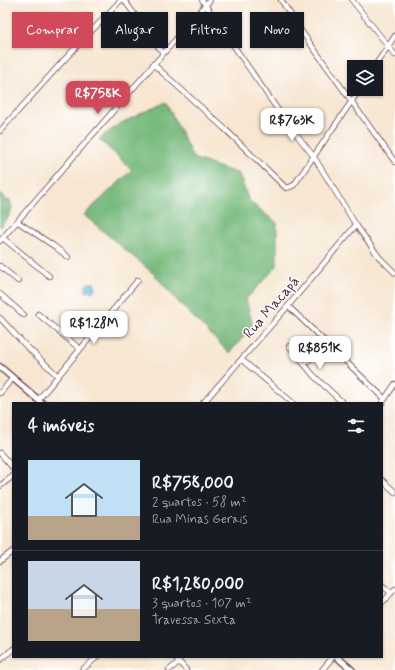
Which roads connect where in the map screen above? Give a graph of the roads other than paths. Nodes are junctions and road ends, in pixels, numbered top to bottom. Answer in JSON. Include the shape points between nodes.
{"nodes":[{"id":1,"x":121,"y":0,"type":"edge"},
{"id":2,"x":124,"y":0,"type":"edge"},
{"id":3,"x":202,"y":0,"type":"edge"},
{"id":4,"x":210,"y":0,"type":"edge"},
{"id":5,"x":281,"y":0,"type":"edge"},
{"id":6,"x":352,"y":0,"type":"edge"},
{"id":7,"x":205,"y":5,"type":"junction"},
{"id":8,"x":395,"y":36,"type":"edge"},
{"id":9,"x":388,"y":46,"type":"junction"},
{"id":10,"x":163,"y":53,"type":"junction"},
{"id":11,"x":395,"y":55,"type":"edge"},
{"id":12,"x":379,"y":60,"type":"edge"},
{"id":13,"x":153,"y":64,"type":"junction"},
{"id":14,"x":355,"y":96,"type":"edge"},
{"id":15,"x":352,"y":101,"type":"junction"},
{"id":16,"x":0,"y":131,"type":"edge"},
{"id":17,"x":314,"y":157,"type":"junction"},
{"id":18,"x":395,"y":162,"type":"edge"},
{"id":19,"x":18,"y":222,"type":"junction"},
{"id":20,"x":356,"y":225,"type":"junction"},
{"id":21,"x":1,"y":240,"type":"edge"},
{"id":22,"x":68,"y":257,"type":"dead end"},
{"id":23,"x":0,"y":266,"type":"edge"},
{"id":24,"x":395,"y":273,"type":"edge"},
{"id":25,"x":49,"y":276,"type":"dead end"},
{"id":26,"x":138,"y":280,"type":"dead end"},
{"id":27,"x":18,"y":281,"type":"dead end"},
{"id":28,"x":0,"y":294,"type":"edge"},
{"id":29,"x":288,"y":306,"type":"junction"},
{"id":30,"x":24,"y":314,"type":"dead end"},
{"id":31,"x":38,"y":314,"type":"dead end"},
{"id":32,"x":0,"y":318,"type":"edge"},
{"id":33,"x":327,"y":342,"type":"junction"},
{"id":34,"x":289,"y":346,"type":"dead end"},
{"id":35,"x":80,"y":349,"type":"junction"},
{"id":36,"x":242,"y":360,"type":"junction"},
{"id":37,"x":304,"y":364,"type":"junction"},
{"id":38,"x":0,"y":367,"type":"edge"},
{"id":39,"x":58,"y":376,"type":"junction"},
{"id":40,"x":13,"y":378,"type":"junction"},
{"id":41,"x":395,"y":384,"type":"edge"},
{"id":42,"x":0,"y":393,"type":"edge"},
{"id":43,"x":385,"y":399,"type":"junction"},
{"id":44,"x":40,"y":401,"type":"edge"},
{"id":45,"x":204,"y":402,"type":"edge"},
{"id":46,"x":292,"y":402,"type":"edge"},
{"id":47,"x":343,"y":402,"type":"edge"},
{"id":48,"x":383,"y":402,"type":"edge"},
{"id":49,"x":0,"y":453,"type":"edge"},
{"id":50,"x":12,"y":467,"type":"edge"},
{"id":51,"x":12,"y":477,"type":"edge"},
{"id":52,"x":383,"y":481,"type":"edge"},
{"id":53,"x":0,"y":486,"type":"edge"},
{"id":54,"x":395,"y":492,"type":"edge"},
{"id":55,"x":12,"y":552,"type":"edge"},
{"id":56,"x":0,"y":561,"type":"edge"},
{"id":57,"x":383,"y":586,"type":"edge"},
{"id":58,"x":395,"y":589,"type":"edge"},
{"id":59,"x":391,"y":593,"type":"junction"},
{"id":60,"x":383,"y":602,"type":"edge"},
{"id":61,"x":12,"y":650,"type":"edge"},
{"id":62,"x":96,"y":658,"type":"edge"},
{"id":63,"x":176,"y":658,"type":"edge"},
{"id":64,"x":332,"y":658,"type":"edge"},
{"id":65,"x":338,"y":658,"type":"edge"},
{"id":66,"x":0,"y":660,"type":"edge"},
{"id":67,"x":179,"y":662,"type":"junction"},
{"id":68,"x":82,"y":670,"type":"edge"},
{"id":69,"x":169,"y":670,"type":"edge"},
{"id":70,"x":186,"y":670,"type":"edge"},
{"id":71,"x":322,"y":670,"type":"edge"},
{"id":72,"x":352,"y":670,"type":"edge"}],
"edges":[{"from":1,"to":16,"type":"street"},
{"from":2,"to":10,"type":"street"},
{"from":3,"to":7,"type":"street"},
{"from":4,"to":7,"type":"street"},
{"from":5,"to":15,"type":"street"},
{"from":6,"to":9,"type":"street"},
{"from":7,"to":10,"type":"street"},
{"from":7,"to":17,"type":"street"},
{"from":8,"to":9,"type":"street"},
{"from":9,"to":11,"type":"street"},
{"from":9,"to":12,"type":"street"},
{"from":10,"to":13,"type":"street"},
{"from":13,"to":17,"type":"street","via":[[226,129],[286,188],[294,185]]},
{"from":13,"to":19,"type":"street"},
{"from":14,"to":15,"type":"street"},
{"from":15,"to":17,"type":"street"},
{"from":15,"to":18,"type":"street"},
{"from":17,"to":20,"type":"street"},
{"from":19,"to":21,"type":"street"},
{"from":19,"to":22,"type":"street"},
{"from":20,"to":24,"type":"street","via":[[379,257]]},
{"from":20,"to":29,"type":"street","name":"Rua Macapá"},
{"from":21,"to":25,"type":"street"},
{"from":23,"to":27,"type":"street"},
{"from":26,"to":35,"type":"street"},
{"from":28,"to":30,"type":"street"},
{"from":29,"to":33,"type":"street"},
{"from":29,"to":36,"type":"street","name":"Rua Macapá"},
{"from":31,"to":35,"type":"street"},
{"from":32,"to":39,"type":"street"},
{"from":33,"to":37,"type":"street"},
{"from":33,"to":43,"type":"street"},
{"from":34,"to":37,"type":"street"},
{"from":35,"to":39,"type":"street"},
{"from":36,"to":45,"type":"street","name":"Rua Macapá"},
{"from":36,"to":46,"type":"street"},
{"from":37,"to":47,"type":"street"},
{"from":38,"to":40,"type":"street"},
{"from":39,"to":44,"type":"street"},
{"from":40,"to":42,"type":"street"},
{"from":40,"to":44,"type":"street"},
{"from":41,"to":43,"type":"street"},
{"from":43,"to":48,"type":"street"},
{"from":49,"to":50,"type":"street"},
{"from":51,"to":53,"type":"street"},
{"from":52,"to":54,"type":"street"},
{"from":55,"to":56,"type":"street"},
{"from":57,"to":59,"type":"street"},
{"from":58,"to":59,"type":"street"},
{"from":59,"to":60,"type":"street"},
{"from":61,"to":66,"type":"street"},
{"from":62,"to":68,"type":"street"},
{"from":63,"to":67,"type":"street"},
{"from":64,"to":71,"type":"street"},
{"from":65,"to":72,"type":"street"},
{"from":67,"to":69,"type":"street"},
{"from":67,"to":70,"type":"street"}]}
